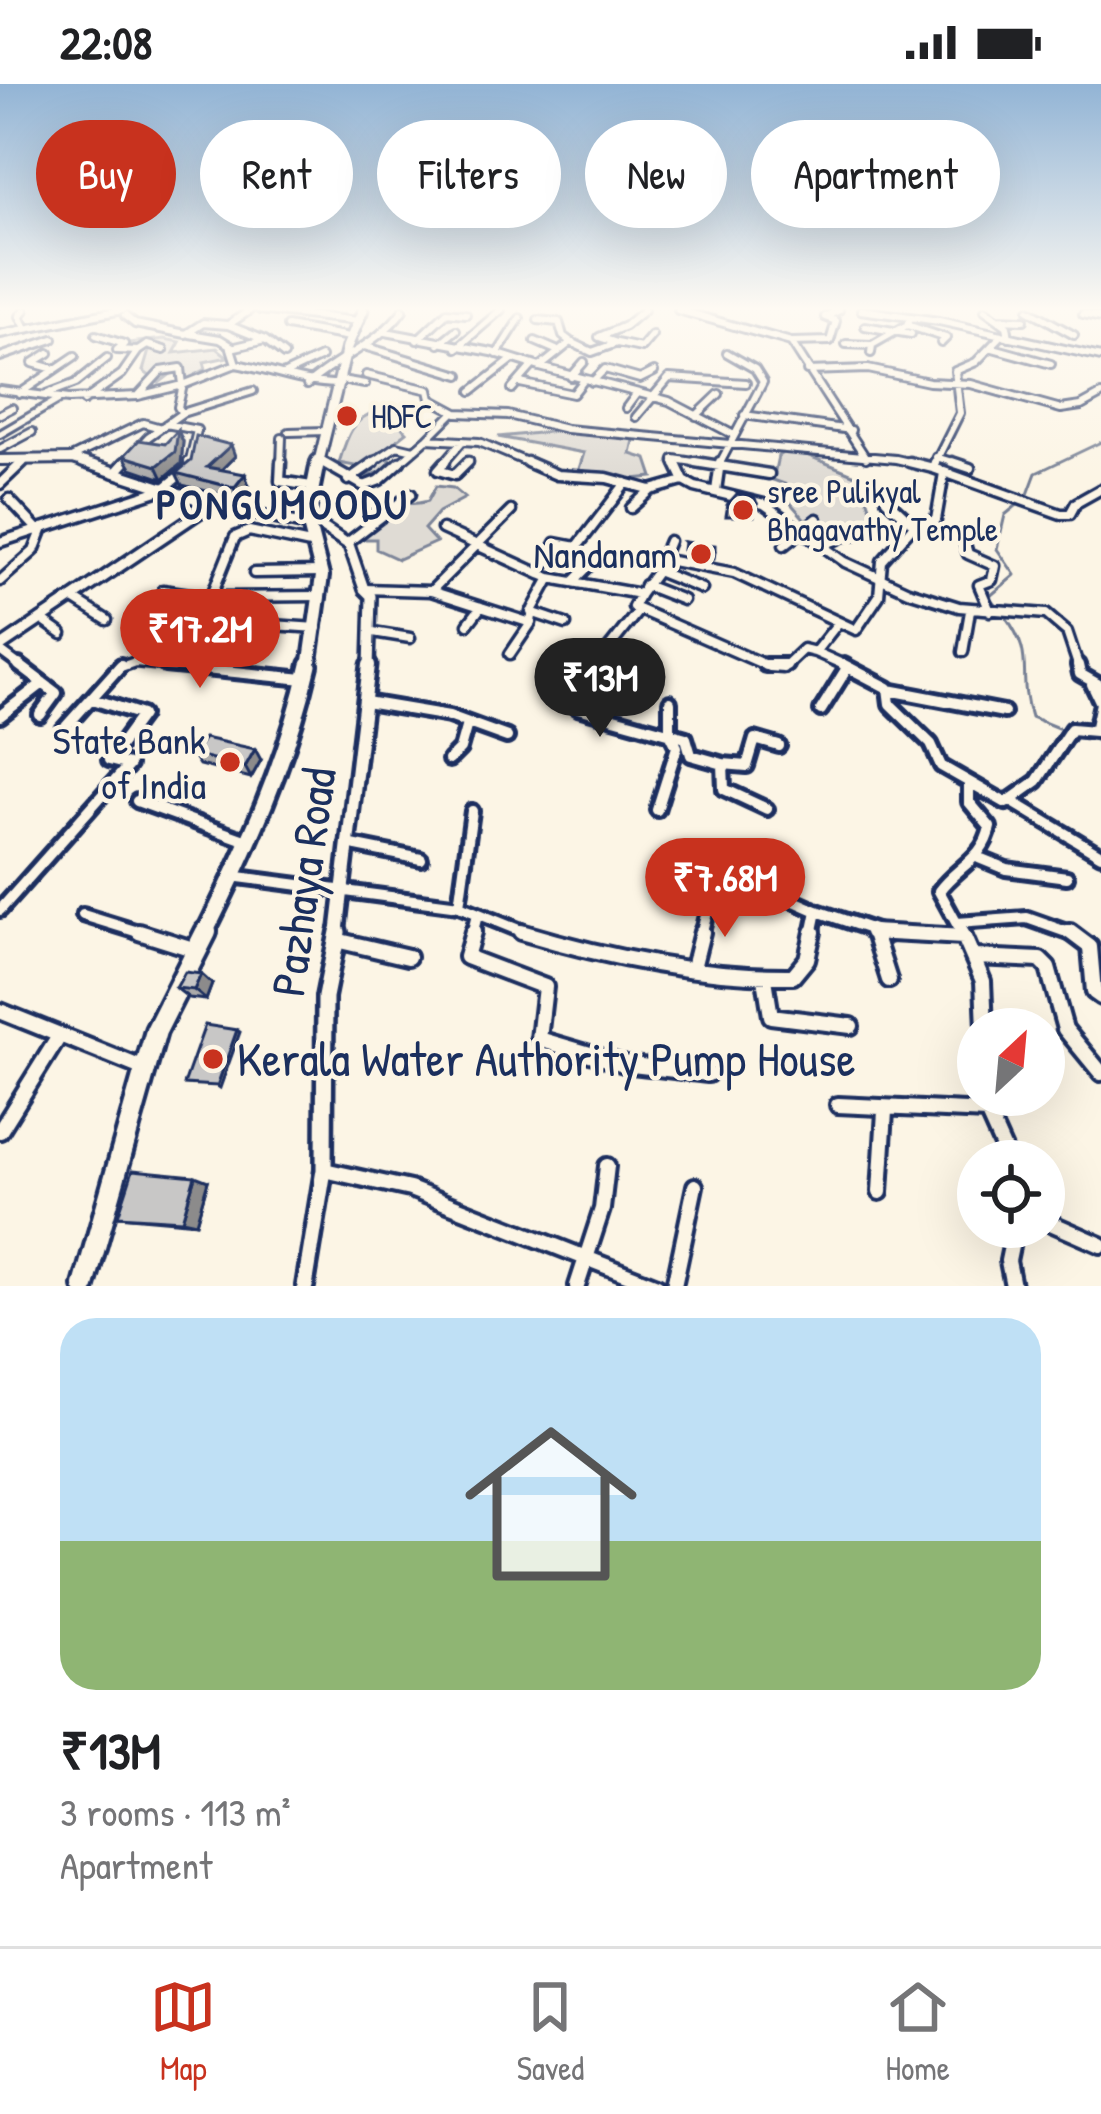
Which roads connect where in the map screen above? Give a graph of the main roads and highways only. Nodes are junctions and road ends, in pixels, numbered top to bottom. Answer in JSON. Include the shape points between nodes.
{"nodes":[{"id":1,"x":346,"y":366,"type":"edge"},
{"id":2,"x":84,"y":1286,"type":"edge"}],
"edges":[{"from":1,"to":2,"type":"main road","via":[[311,486],[320,596],[294,731],[251,842],[142,1068]]}]}
